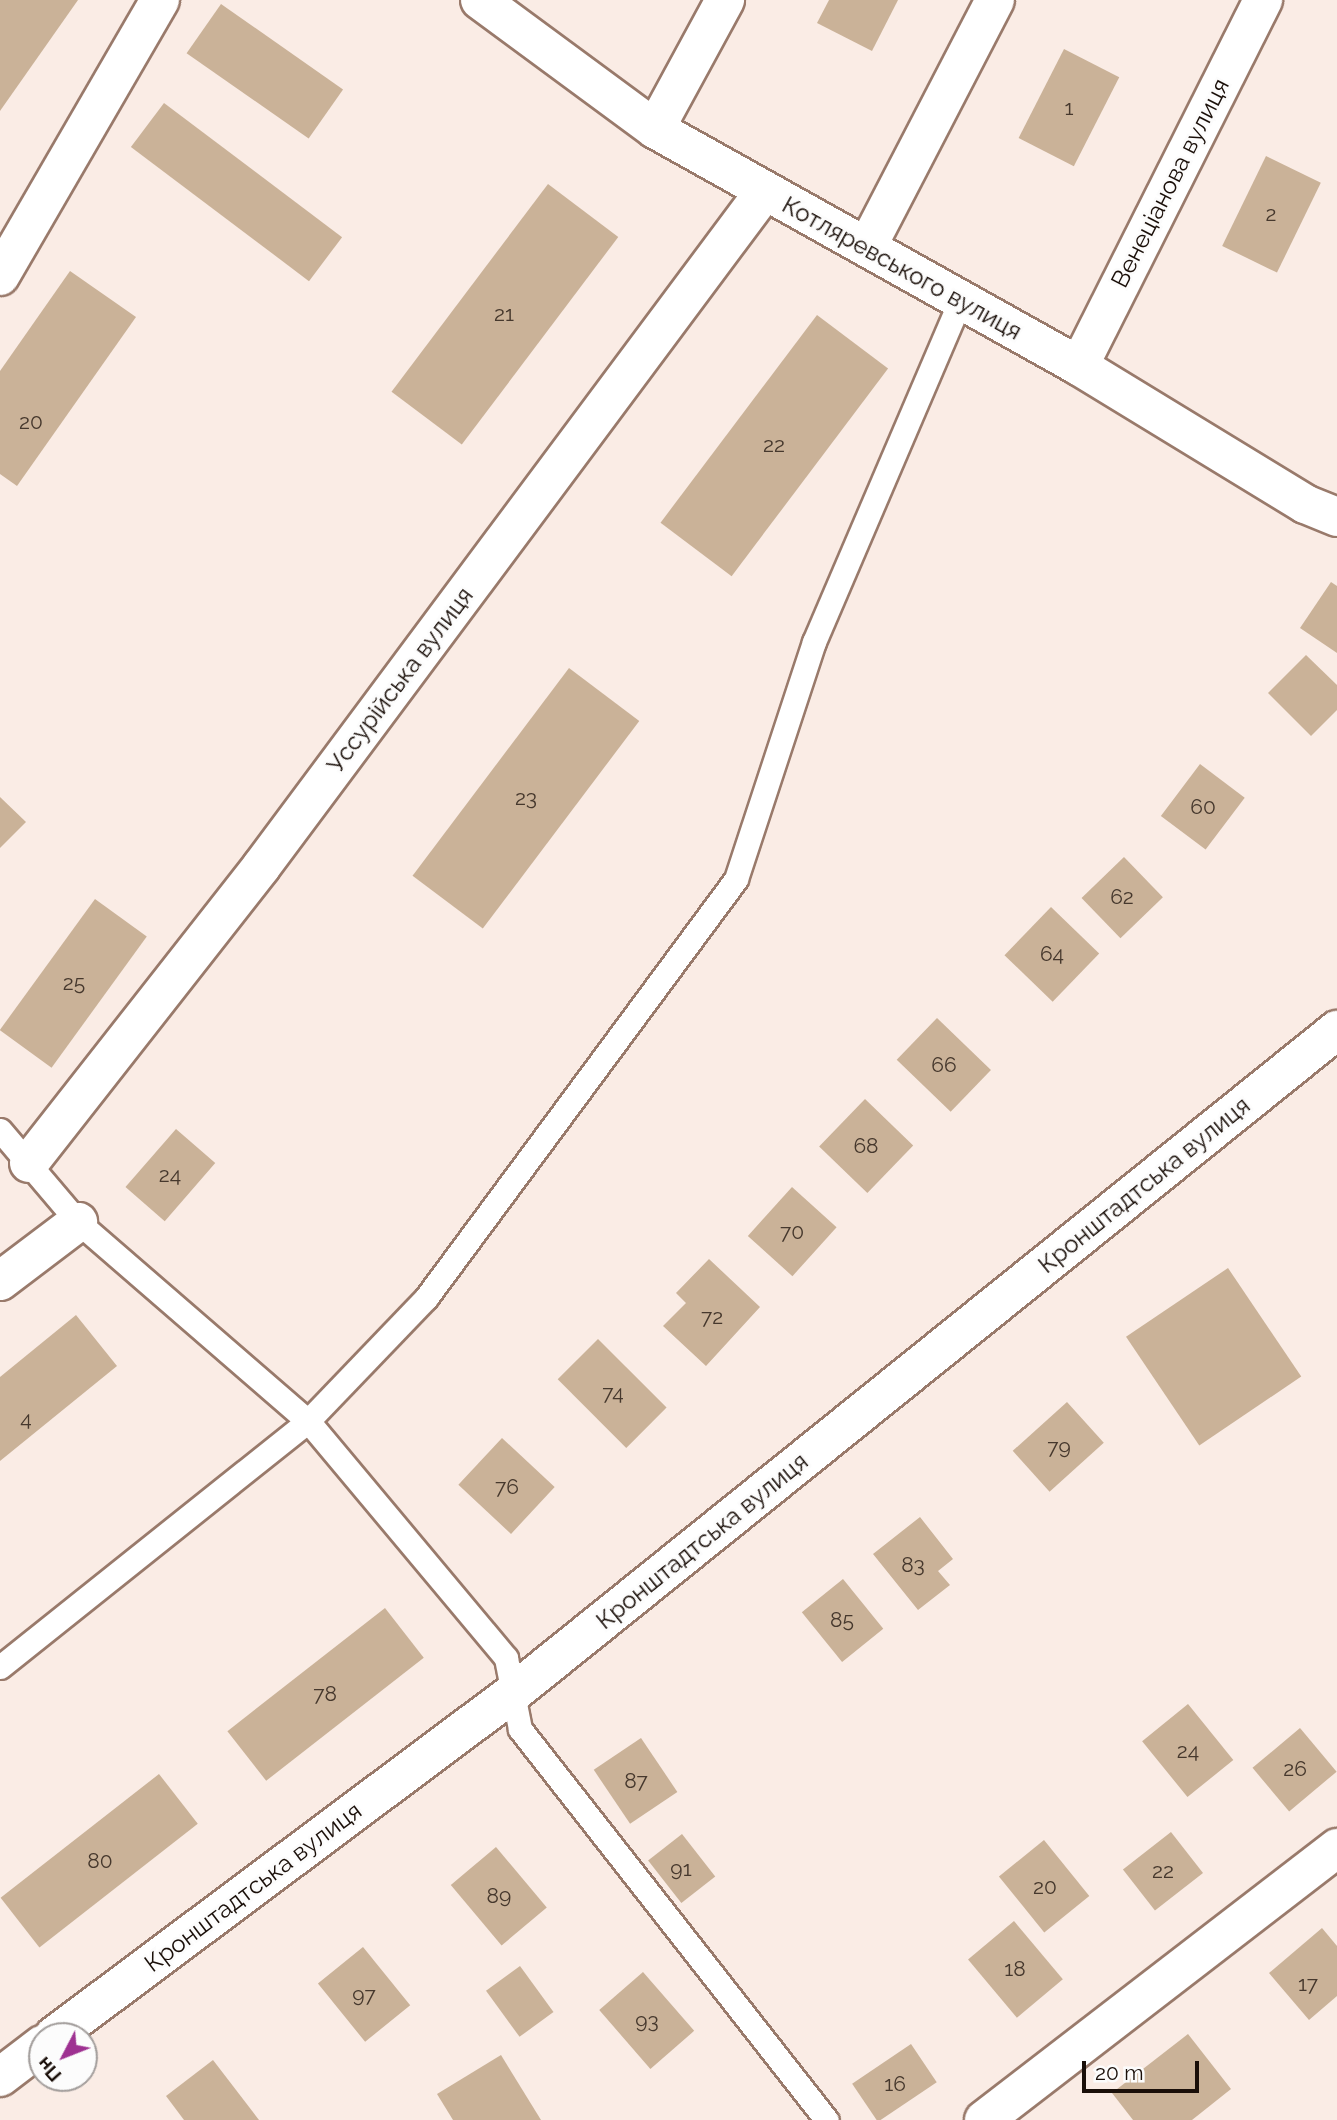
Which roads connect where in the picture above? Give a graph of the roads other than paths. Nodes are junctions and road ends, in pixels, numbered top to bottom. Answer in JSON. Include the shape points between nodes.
{"nodes":[{"id":1,"x":160,"y":0,"type":"edge"},
{"id":2,"x":480,"y":0,"type":"edge"},
{"id":3,"x":725,"y":0,"type":"edge"},
{"id":4,"x":995,"y":0,"type":"edge"},
{"id":5,"x":1263,"y":0,"type":"edge"},
{"id":6,"x":655,"y":129,"type":"junction"},
{"id":7,"x":764,"y":192,"type":"junction"},
{"id":8,"x":867,"y":247,"type":"junction"},
{"id":9,"x":0,"y":276,"type":"edge"},
{"id":10,"x":961,"y":299,"type":"junction"},
{"id":11,"x":1079,"y":366,"type":"junction"},
{"id":12,"x":1337,"y":517,"type":"edge"},
{"id":13,"x":1337,"y":1030,"type":"edge"},
{"id":14,"x":0,"y":1130,"type":"edge"},
{"id":15,"x":29,"y":1163,"type":"junction"},
{"id":16,"x":78,"y":1223,"type":"junction"},
{"id":17,"x":0,"y":1280,"type":"edge"},
{"id":18,"x":308,"y":1421,"type":"junction"},
{"id":19,"x":0,"y":1667,"type":"edge"},
{"id":20,"x":513,"y":1693,"type":"junction"},
{"id":21,"x":1337,"y":1848,"type":"edge"},
{"id":22,"x":73,"y":2022,"type":"edge"},
{"id":23,"x":28,"y":2056,"type":"edge"},
{"id":24,"x":0,"y":2077,"type":"edge"},
{"id":25,"x":827,"y":2120,"type":"edge"},
{"id":26,"x":984,"y":2120,"type":"edge"}],
"edges":[{"from":1,"to":9,"type":"street"},
{"from":2,"to":6,"type":"street","name":"Котляревського вулиця"},
{"from":3,"to":6,"type":"street"},
{"from":4,"to":8,"type":"street"},
{"from":5,"to":11,"type":"street","name":"Венеціанова вулиця"},
{"from":6,"to":7,"type":"street","name":"Котляревського вулиця"},
{"from":7,"to":8,"type":"street","name":"Котляревського вулиця"},
{"from":7,"to":15,"type":"street","name":"Уссурійська вулиця","via":[[261,867]]},
{"from":8,"to":10,"type":"street","name":"Котляревського вулиця"},
{"from":10,"to":11,"type":"street","name":"Котляревського вулиця"},
{"from":10,"to":18,"type":"lane","via":[[814,642],[736,879],[426,1298]]},
{"from":11,"to":12,"type":"street","name":"Котляревського вулиця","via":[[1305,504]]},
{"from":13,"to":20,"type":"street","name":"Кронштадтська вулиця"},
{"from":14,"to":15,"type":"lane"},
{"from":15,"to":16,"type":"lane"},
{"from":16,"to":17,"type":"street"},
{"from":16,"to":18,"type":"lane"},
{"from":18,"to":19,"type":"lane"},
{"from":18,"to":20,"type":"lane","via":[[506,1658]]},
{"from":20,"to":22,"type":"street","name":"Кронштадтська вулиця"},
{"from":20,"to":25,"type":"lane","via":[[520,1730]]},
{"from":21,"to":26,"type":"street"},
{"from":23,"to":24,"type":"street"}]}
